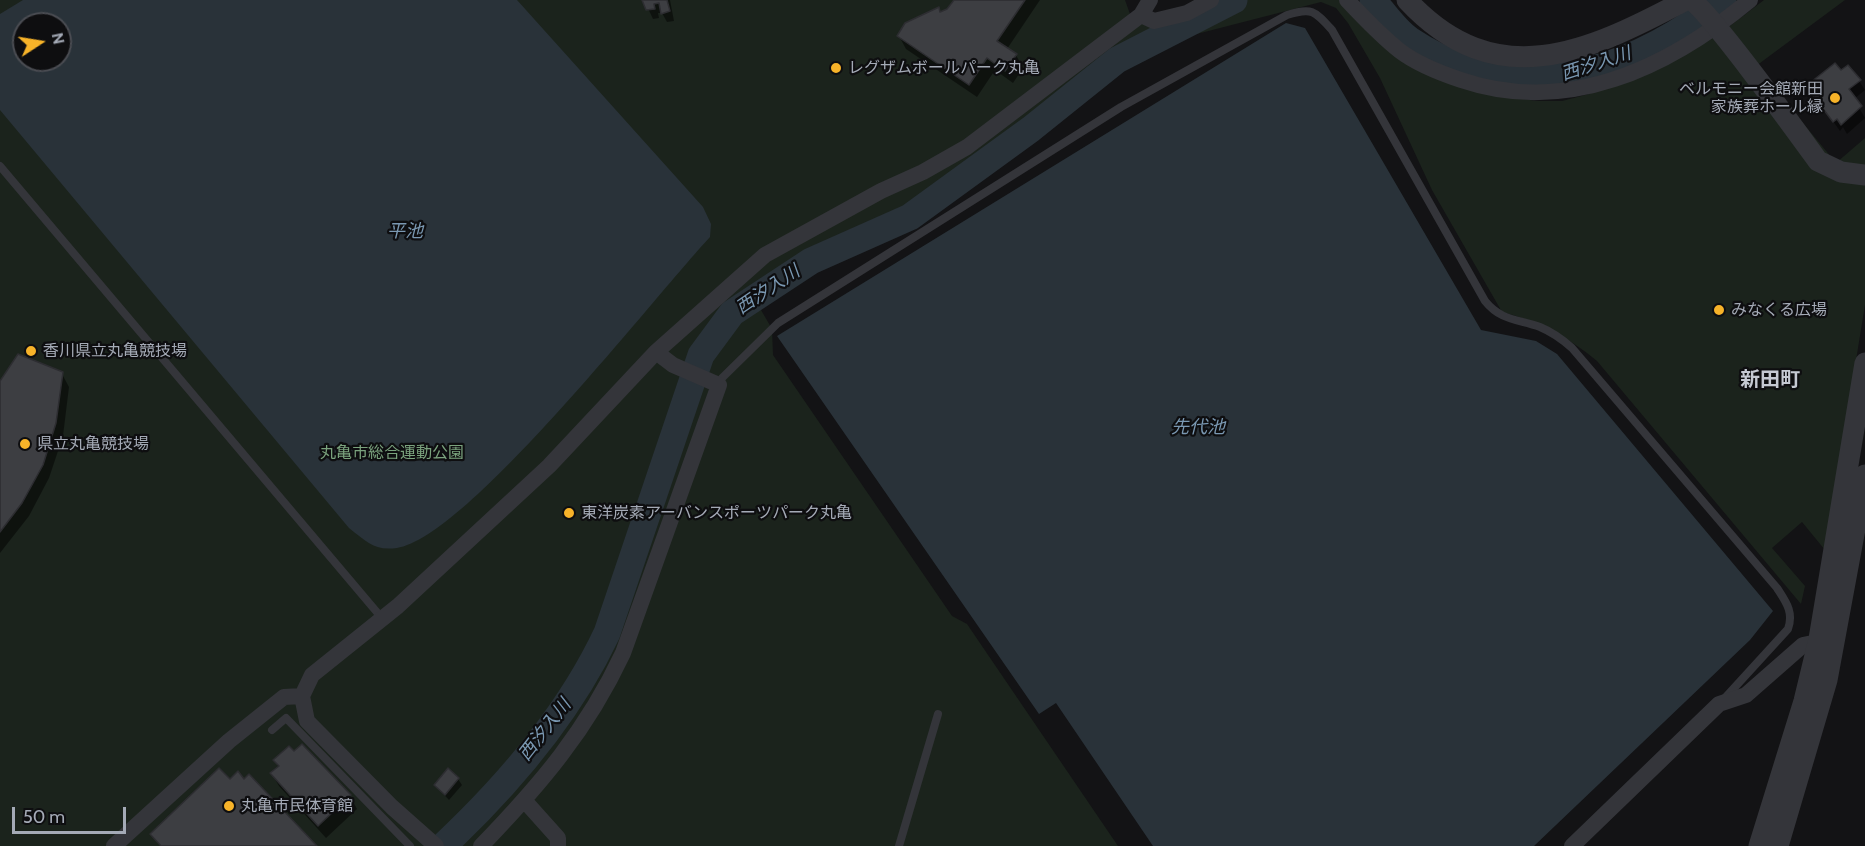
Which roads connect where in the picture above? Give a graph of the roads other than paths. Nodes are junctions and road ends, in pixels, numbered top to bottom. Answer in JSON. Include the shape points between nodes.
{"nodes":[{"id":1,"x":1150,"y":0,"type":"edge"},
{"id":2,"x":1211,"y":0,"type":"edge"},
{"id":3,"x":1407,"y":0,"type":"edge"},
{"id":4,"x":1692,"y":0,"type":"edge"},
{"id":5,"x":1750,"y":0,"type":"edge"},
{"id":6,"x":1356,"y":3,"type":"edge"},
{"id":7,"x":1141,"y":15,"type":"junction"},
{"id":8,"x":1717,"y":27,"type":"junction"},
{"id":9,"x":0,"y":166,"type":"edge"},
{"id":10,"x":1865,"y":175,"type":"edge"},
{"id":11,"x":656,"y":352,"type":"junction"},
{"id":12,"x":1865,"y":363,"type":"edge"},
{"id":13,"x":719,"y":386,"type":"junction"},
{"id":14,"x":1859,"y":430,"type":"edge"},
{"id":15,"x":1865,"y":475,"type":"edge"},
{"id":16,"x":381,"y":617,"type":"junction"},
{"id":17,"x":1827,"y":640,"type":"junction"},
{"id":18,"x":302,"y":696,"type":"junction"},
{"id":19,"x":1719,"y":704,"type":"junction"},
{"id":20,"x":938,"y":714,"type":"dead end"},
{"id":21,"x":272,"y":730,"type":"dead end"},
{"id":22,"x":524,"y":800,"type":"junction"},
{"id":23,"x":114,"y":846,"type":"edge"},
{"id":24,"x":410,"y":846,"type":"edge"},
{"id":25,"x":436,"y":846,"type":"edge"},
{"id":26,"x":481,"y":846,"type":"edge"},
{"id":27,"x":558,"y":846,"type":"edge"},
{"id":28,"x":899,"y":846,"type":"edge"},
{"id":29,"x":1572,"y":846,"type":"edge"},
{"id":30,"x":1759,"y":846,"type":"edge"},
{"id":31,"x":1778,"y":846,"type":"edge"}],
"edges":[{"from":1,"to":7,"type":"street"},
{"from":2,"to":7,"type":"street","via":[[1187,13],[1154,21]]},
{"from":3,"to":4,"type":"street","via":[[1454,40],[1498,54],[1538,57],[1580,49],[1618,35]]},
{"from":4,"to":8,"type":"street"},
{"from":5,"to":8,"type":"street"},
{"from":6,"to":8,"type":"street","via":[[1400,51],[1414,60],[1471,84],[1517,94],[1587,88],[1644,67]]},
{"from":7,"to":11,"type":"street","via":[[967,147],[765,255]]},
{"from":8,"to":10,"type":"street","via":[[1818,161],[1841,172]]},
{"from":9,"to":16,"type":"lane"},
{"from":11,"to":13,"type":"street","via":[[673,365]]},
{"from":11,"to":16,"type":"street","via":[[549,466],[398,606]]},
{"from":12,"to":14,"type":"street"},
{"from":13,"to":19,"type":"lane","via":[[722,378],[778,323],[1121,107],[1287,15],[1304,9],[1317,13],[1332,30],[1490,308],[1496,314],[1558,336],[1572,348],[1788,604],[1792,617],[1788,629]]},
{"from":13,"to":22,"type":"street","via":[[623,653],[581,732]]},
{"from":14,"to":17,"type":"street"},
{"from":15,"to":17,"type":"street"},
{"from":16,"to":18,"type":"street","via":[[312,675]]},
{"from":17,"to":19,"type":"street","via":[[1803,645],[1746,695]]},
{"from":17,"to":30,"type":"street"},
{"from":17,"to":31,"type":"street","via":[[1824,691]]},
{"from":18,"to":23,"type":"street","via":[[284,697],[247,726]]},
{"from":18,"to":25,"type":"street","via":[[307,721]]},
{"from":19,"to":29,"type":"street"},
{"from":20,"to":28,"type":"lane"},
{"from":21,"to":24,"type":"lane","via":[[286,718]]},
{"from":22,"to":26,"type":"street"},
{"from":22,"to":27,"type":"street","via":[[558,837]]}]}
